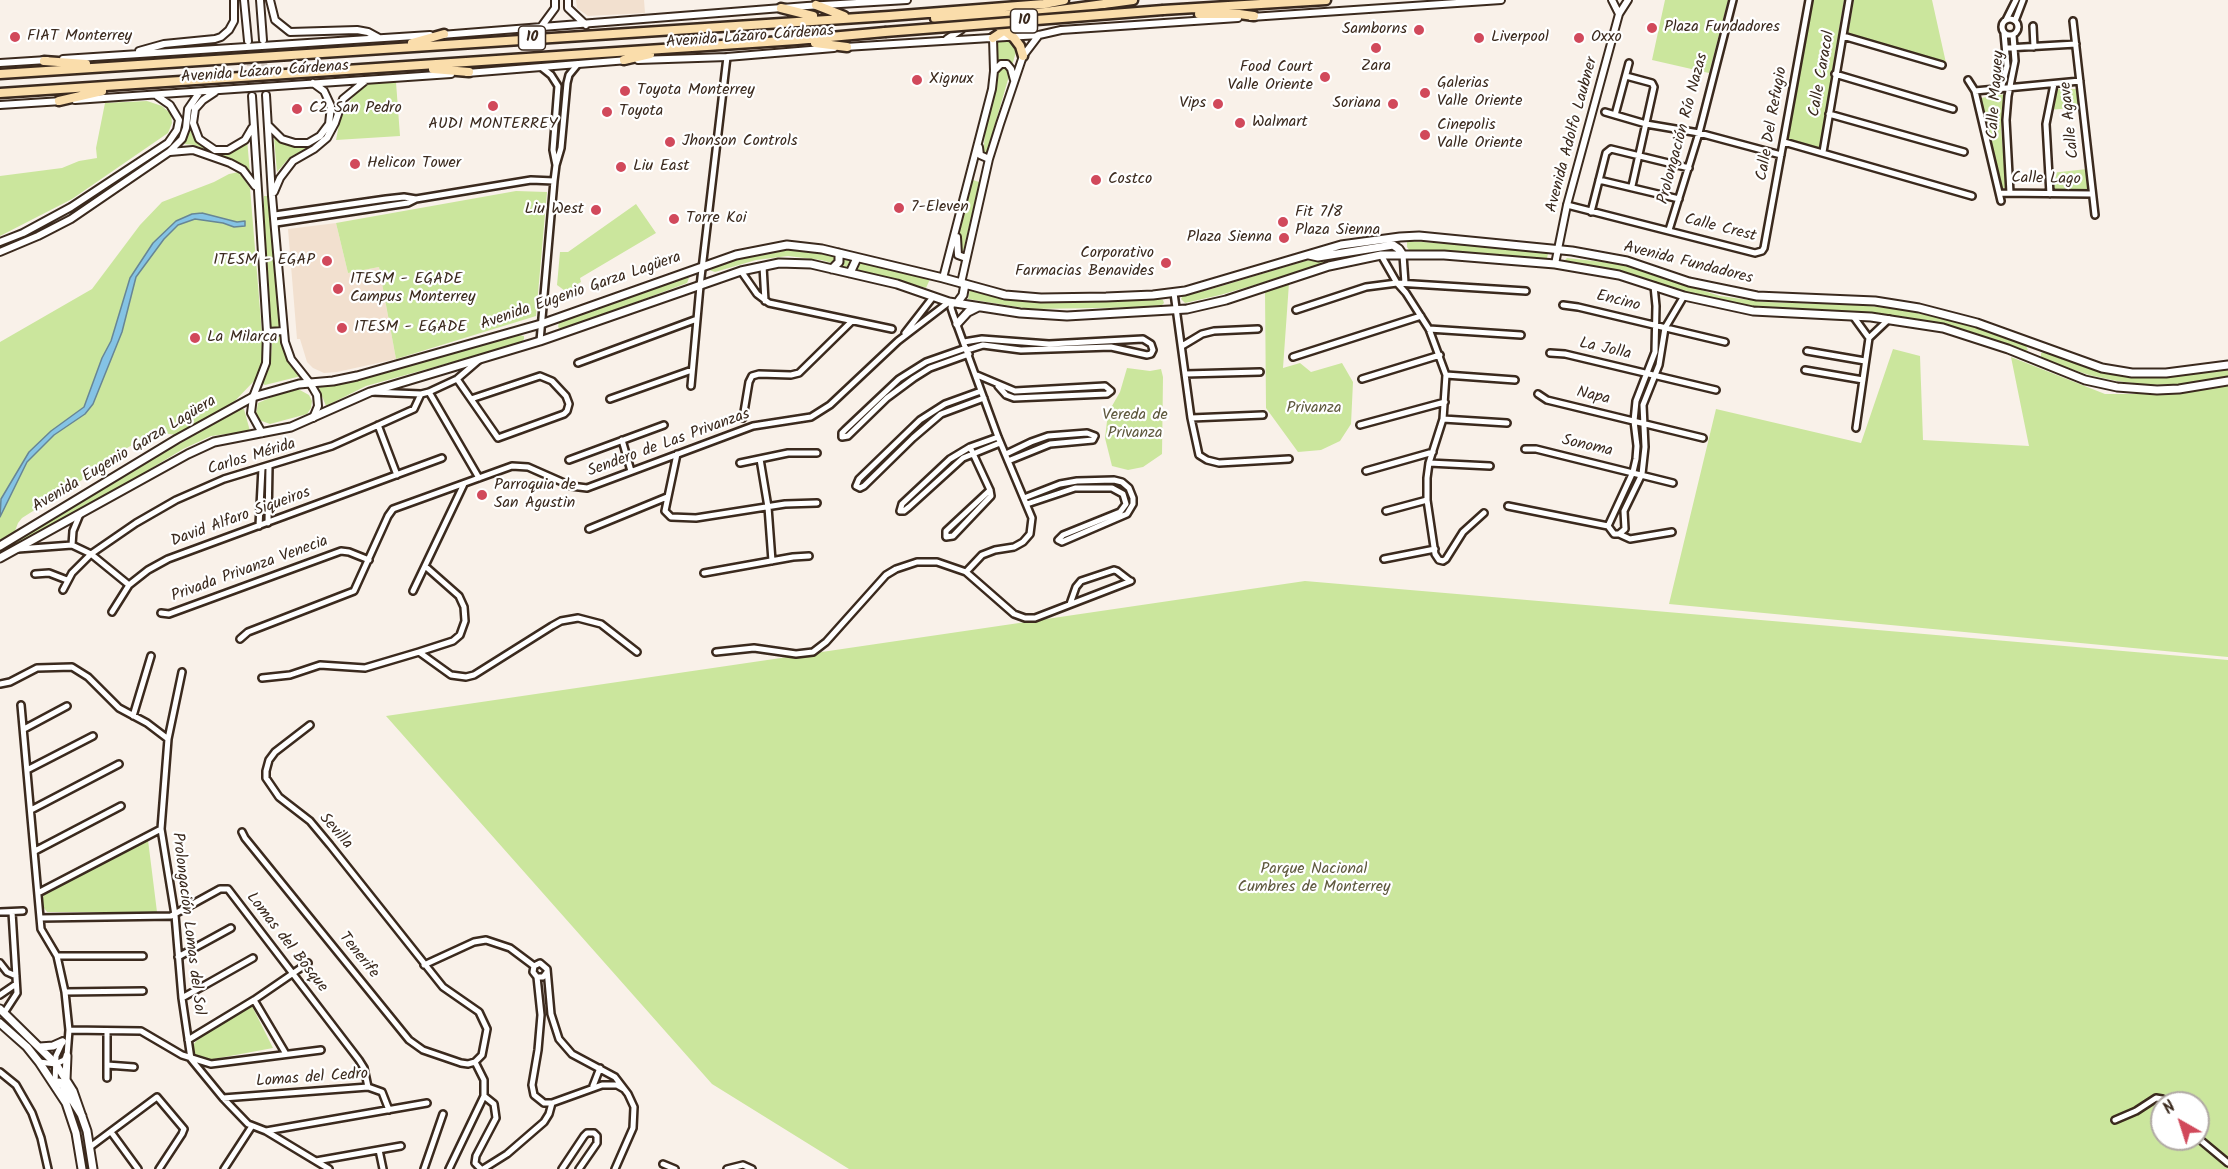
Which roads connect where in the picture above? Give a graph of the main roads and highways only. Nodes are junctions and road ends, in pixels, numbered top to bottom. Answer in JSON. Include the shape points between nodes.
{"nodes":[{"id":1,"x":1133,"y":0,"type":"edge"},
{"id":2,"x":1326,"y":0,"type":"edge"},
{"id":3,"x":815,"y":3,"type":"edge"},
{"id":4,"x":779,"y":4,"type":"edge"},
{"id":5,"x":1064,"y":4,"type":"edge"},
{"id":6,"x":1168,"y":10,"type":"junction"},
{"id":7,"x":1030,"y":14,"type":"junction"},
{"id":8,"x":1009,"y":15,"type":"junction"},
{"id":9,"x":890,"y":16,"type":"junction"},
{"id":10,"x":984,"y":16,"type":"junction"},
{"id":11,"x":1254,"y":16,"type":"road end"},
{"id":12,"x":825,"y":18,"type":"junction"},
{"id":13,"x":850,"y":18,"type":"junction"},
{"id":14,"x":1005,"y":31,"type":"junction"},
{"id":15,"x":444,"y":34,"type":"road end"},
{"id":16,"x":993,"y":38,"type":"road end"},
{"id":17,"x":796,"y":40,"type":"junction"},
{"id":18,"x":847,"y":47,"type":"road end"},
{"id":19,"x":391,"y":48,"type":"junction"},
{"id":20,"x":667,"y":49,"type":"junction"},
{"id":21,"x":1023,"y":56,"type":"road end"},
{"id":22,"x":624,"y":60,"type":"road end"},
{"id":23,"x":44,"y":61,"type":"road end"},
{"id":24,"x":123,"y":66,"type":"junction"},
{"id":25,"x":408,"y":67,"type":"junction"},
{"id":26,"x":470,"y":72,"type":"road end"},
{"id":27,"x":0,"y":74,"type":"edge"},
{"id":28,"x":126,"y":85,"type":"junction"},
{"id":29,"x":0,"y":93,"type":"edge"},
{"id":30,"x":59,"y":101,"type":"road end"},
{"id":31,"x":839,"y":254,"type":"junction"},
{"id":32,"x":1309,"y":255,"type":"junction"},
{"id":33,"x":1403,"y":255,"type":"junction"},
{"id":34,"x":856,"y":258,"type":"junction"},
{"id":35,"x":832,"y":269,"type":"junction"},
{"id":36,"x":850,"y":273,"type":"junction"},
{"id":37,"x":963,"y":284,"type":"junction"},
{"id":38,"x":1174,"y":293,"type":"joint"},
{"id":39,"x":1005,"y":295,"type":"junction"},
{"id":40,"x":953,"y":303,"type":"junction"},
{"id":41,"x":979,"y":306,"type":"junction"},
{"id":42,"x":997,"y":310,"type":"junction"},
{"id":43,"x":1177,"y":311,"type":"joint"},
{"id":44,"x":957,"y":323,"type":"road end"},
{"id":45,"x":2036,"y":345,"type":"junction"},
{"id":46,"x":2031,"y":359,"type":"junction"},
{"id":47,"x":2228,"y":365,"type":"edge"},
{"id":48,"x":2228,"y":381,"type":"edge"},
{"id":49,"x":0,"y":546,"type":"edge"},
{"id":50,"x":0,"y":558,"type":"edge"},
{"id":51,"x":2,"y":1011,"type":"edge"},
{"id":52,"x":0,"y":1023,"type":"edge"},
{"id":53,"x":62,"y":1042,"type":"road end"},
{"id":54,"x":40,"y":1047,"type":"junction"},
{"id":55,"x":67,"y":1056,"type":"road end"},
{"id":56,"x":66,"y":1080,"type":"junction"},
{"id":57,"x":55,"y":1084,"type":"junction"},
{"id":58,"x":84,"y":1118,"type":"junction"},
{"id":59,"x":82,"y":1169,"type":"edge"},
{"id":60,"x":93,"y":1169,"type":"edge"}],
"edges":[{"from":1,"to":5,"type":"highway"},
{"from":2,"to":6,"type":"highway","name":"Avenida Lázaro Cárdenas","number":"10"},
{"from":3,"to":13,"type":"highway"},
{"from":4,"to":12,"type":"highway"},
{"from":5,"to":7,"type":"highway"},
{"from":5,"to":9,"type":"highway","name":"Avenida Lázaro Cárdenas","number":"10"},
{"from":6,"to":11,"type":"highway"},
{"from":6,"to":17,"type":"highway","name":"Avenida Lázaro Cárdenas","number":"10","bridge":true},
{"from":7,"to":8,"type":"highway"},
{"from":7,"to":14,"type":"highway"},
{"from":8,"to":10,"type":"highway"},
{"from":8,"to":14,"type":"highway"},
{"from":9,"to":10,"type":"highway"},
{"from":9,"to":13,"type":"highway","name":"Avenida Lázaro Cárdenas","number":"10"},
{"from":10,"to":14,"type":"highway"},
{"from":12,"to":13,"type":"highway","name":"Avenida Lázaro Cárdenas","number":"10"},
{"from":12,"to":19,"type":"highway","name":"Avenida Lázaro Cárdenas","number":"10"},
{"from":14,"to":16,"type":"highway"},
{"from":14,"to":21,"type":"highway","via":[[1020,46]]},
{"from":15,"to":19,"type":"highway"},
{"from":17,"to":18,"type":"highway"},
{"from":17,"to":20,"type":"highway","name":"Avenida Lázaro Cárdenas","number":"10"},
{"from":19,"to":24,"type":"highway","name":"Avenida Lázaro Cárdenas","number":"10"},
{"from":20,"to":22,"type":"highway"},
{"from":20,"to":25,"type":"highway","name":"Avenida Lázaro Cárdenas","number":"10"},
{"from":23,"to":24,"type":"highway"},
{"from":24,"to":27,"type":"highway","name":"Avenida Lázaro Cárdenas","number":"10"},
{"from":25,"to":26,"type":"highway"},
{"from":25,"to":28,"type":"highway","name":"Avenida Lázaro Cárdenas","number":"10"},
{"from":28,"to":29,"type":"highway","name":"Avenida Lázaro Cárdenas","number":"10"},
{"from":28,"to":30,"type":"highway"},
{"from":31,"to":34,"type":"main road","name":"Avenida Eugenio Garza Lagüera"},
{"from":31,"to":35,"type":"main road","via":[[839,262]]},
{"from":31,"to":49,"type":"main road","name":"Avenida Eugenio Garza Lagüera","via":[[787,245],[753,250],[542,324],[344,380],[310,382],[253,397]]},
{"from":32,"to":33,"type":"main road","via":[[1318,258],[1393,245]]},
{"from":32,"to":38,"type":"main road","name":"Avenida Fundadores"},
{"from":32,"to":45,"type":"main road","name":"Avenida Fundadores","via":[[1341,245],[1400,237],[1556,249],[1627,261],[1741,294],[1875,301],[1919,308],[1977,323]]},
{"from":33,"to":43,"type":"main road","name":"Avenida Fundadores","via":[[1381,255],[1329,266],[1218,302]]},
{"from":33,"to":46,"type":"main road","name":"Avenida Fundadores","via":[[1555,264],[1619,275],[1684,296],[1753,311],[1889,319],[1943,328]]},
{"from":34,"to":36,"type":"main road"},
{"from":34,"to":37,"type":"main road","name":"Avenida Eugenio Garza Lagüera"},
{"from":35,"to":36,"type":"main road","name":"Avenida Eugenio Garza Lagüera"},
{"from":35,"to":50,"type":"main road","name":"Avenida Eugenio Garza Lagüera","via":[[801,262],[741,271],[540,341],[370,392],[291,428],[220,440]]},
{"from":36,"to":40,"type":"main road","name":"Avenida Eugenio Garza Lagüera"},
{"from":37,"to":39,"type":"main road","name":"Avenida Eugenio Garza Lagüera"},
{"from":37,"to":40,"type":"main road","via":[[963,295]]},
{"from":38,"to":39,"type":"main road","name":"Avenida Eugenio Garza Lagüera","via":[[1041,298]]},
{"from":39,"to":42,"type":"main road","via":[[998,301]]},
{"from":40,"to":41,"type":"main road","name":"Avenida Eugenio Garza Lagüera"},
{"from":41,"to":42,"type":"main road","name":"Avenida Eugenio Garza Lagüera"},
{"from":41,"to":44,"type":"main road"},
{"from":42,"to":43,"type":"main road","name":"Avenida Eugenio Garza Lagüera","via":[[1068,316]]},
{"from":45,"to":46,"type":"main road"},
{"from":45,"to":47,"type":"main road","name":"Avenida Fundadores","via":[[2102,368],[2133,373]]},
{"from":46,"to":48,"type":"main road","name":"Avenida Fundadores","via":[[2085,380],[2117,387],[2157,390]]},
{"from":51,"to":54,"type":"main road"},
{"from":52,"to":57,"type":"main road","via":[[27,1047]]},
{"from":53,"to":54,"type":"main road"},
{"from":54,"to":56,"type":"main road"},
{"from":55,"to":56,"type":"main road"},
{"from":56,"to":58,"type":"main road"},
{"from":57,"to":58,"type":"main road","via":[[62,1084]]},
{"from":57,"to":59,"type":"main road","via":[[76,1133]]},
{"from":58,"to":60,"type":"main road"}]}
